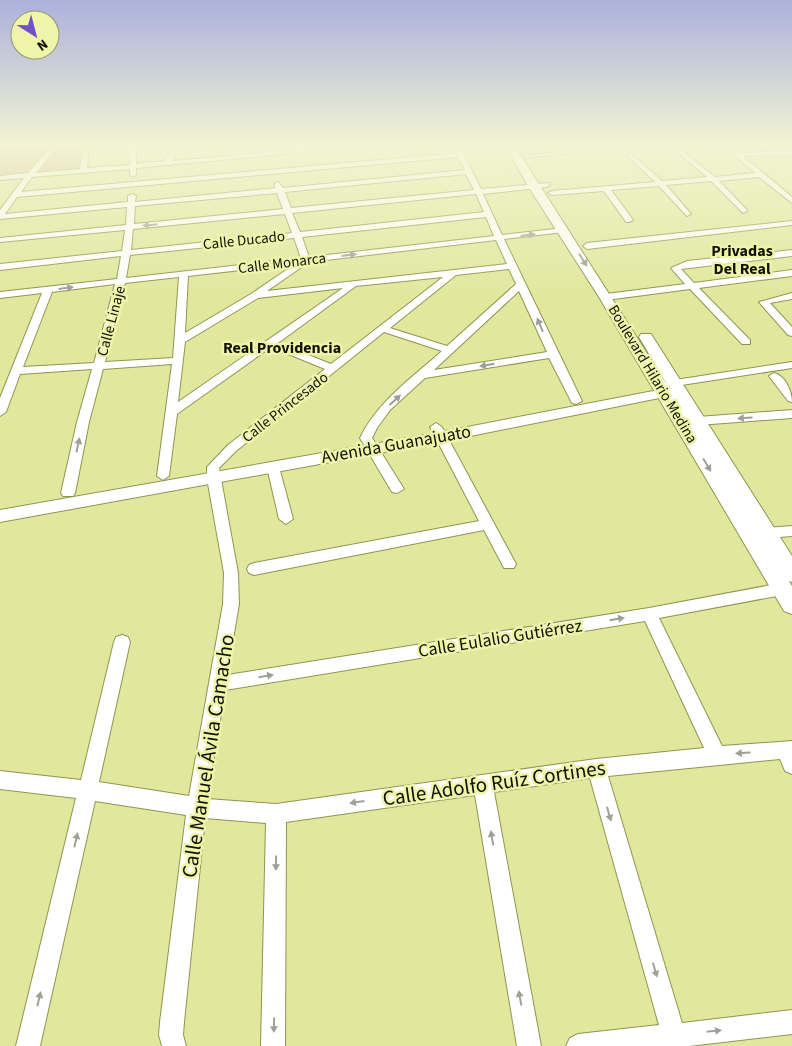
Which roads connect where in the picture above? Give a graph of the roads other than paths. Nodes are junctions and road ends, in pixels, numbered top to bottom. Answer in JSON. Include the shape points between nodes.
{"nodes":[{"id":1,"x":28,"y":194,"type":"edge"},
{"id":2,"x":133,"y":194,"type":"edge"},
{"id":3,"x":243,"y":194,"type":"edge"},
{"id":4,"x":282,"y":194,"type":"edge"},
{"id":5,"x":462,"y":194,"type":"edge"},
{"id":6,"x":481,"y":194,"type":"edge"},
{"id":7,"x":539,"y":194,"type":"edge"},
{"id":8,"x":552,"y":194,"type":"edge"},
{"id":9,"x":610,"y":194,"type":"edge"},
{"id":10,"x":670,"y":194,"type":"edge"},
{"id":11,"x":727,"y":194,"type":"edge"},
{"id":12,"x":15,"y":195,"type":"joint"},
{"id":13,"x":132,"y":205,"type":"junction"},
{"id":14,"x":288,"y":211,"type":"junction"},
{"id":15,"x":743,"y":211,"type":"dead end"},
{"id":16,"x":489,"y":214,"type":"junction"},
{"id":17,"x":687,"y":214,"type":"dead end"},
{"id":18,"x":0,"y":216,"type":"edge"},
{"id":19,"x":629,"y":220,"type":"dead end"},
{"id":20,"x":792,"y":223,"type":"edge"},
{"id":21,"x":131,"y":227,"type":"junction"},
{"id":22,"x":564,"y":230,"type":"junction"},
{"id":23,"x":297,"y":234,"type":"junction"},
{"id":24,"x":501,"y":238,"type":"junction"},
{"id":25,"x":0,"y":240,"type":"edge"},
{"id":26,"x":585,"y":243,"type":"joint"},
{"id":27,"x":127,"y":253,"type":"junction"},
{"id":28,"x":792,"y":253,"type":"edge"},
{"id":29,"x":306,"y":260,"type":"junction"},
{"id":30,"x":512,"y":266,"type":"junction"},
{"id":31,"x":0,"y":267,"type":"edge"},
{"id":32,"x":453,"y":273,"type":"junction"},
{"id":33,"x":792,"y":273,"type":"edge"},
{"id":34,"x":184,"y":274,"type":"junction"},
{"id":35,"x":122,"y":281,"type":"junction"},
{"id":36,"x":521,"y":284,"type":"junction"},
{"id":37,"x":353,"y":286,"type":"junction"},
{"id":38,"x":694,"y":286,"type":"junction"},
{"id":39,"x":48,"y":290,"type":"junction"},
{"id":40,"x":614,"y":293,"type":"junction"},
{"id":41,"x":0,"y":295,"type":"edge"},
{"id":42,"x":254,"y":296,"type":"junction"},
{"id":43,"x":792,"y":296,"type":"edge"},
{"id":44,"x":384,"y":329,"type":"junction"},
{"id":45,"x":792,"y":333,"type":"edge"},
{"id":46,"x":180,"y":341,"type":"junction"},
{"id":47,"x":746,"y":342,"type":"dead end"},
{"id":48,"x":272,"y":344,"type":"junction"},
{"id":49,"x":448,"y":350,"type":"junction"},
{"id":50,"x":552,"y":354,"type":"junction"},
{"id":51,"x":176,"y":361,"type":"junction"},
{"id":52,"x":792,"y":365,"type":"edge"},
{"id":53,"x":99,"y":366,"type":"junction"},
{"id":54,"x":334,"y":369,"type":"junction"},
{"id":55,"x":18,"y":371,"type":"junction"},
{"id":56,"x":792,"y":374,"type":"edge"},
{"id":57,"x":423,"y":376,"type":"junction"},
{"id":58,"x":774,"y":376,"type":"junction"},
{"id":59,"x":669,"y":388,"type":"junction"},
{"id":60,"x":792,"y":399,"type":"edge"},
{"id":61,"x":576,"y":400,"type":"junction"},
{"id":62,"x":0,"y":412,"type":"edge"},
{"id":63,"x":170,"y":413,"type":"junction"},
{"id":64,"x":792,"y":414,"type":"edge"},
{"id":65,"x":698,"y":421,"type":"junction"},
{"id":66,"x":438,"y":432,"type":"junction"},
{"id":67,"x":370,"y":443,"type":"junction"},
{"id":68,"x":273,"y":466,"type":"junction"},
{"id":69,"x":213,"y":472,"type":"junction"},
{"id":70,"x":163,"y":476,"type":"junction"},
{"id":71,"x":397,"y":489,"type":"dead end"},
{"id":72,"x":68,"y":493,"type":"junction"},
{"id":73,"x":0,"y":505,"type":"edge"},
{"id":74,"x":0,"y":516,"type":"edge"},
{"id":75,"x":286,"y":519,"type":"dead end"},
{"id":76,"x":488,"y":524,"type":"junction"},
{"id":77,"x":792,"y":532,"type":"edge"},
{"id":78,"x":766,"y":533,"type":"junction"},
{"id":79,"x":509,"y":564,"type":"dead end"},
{"id":80,"x":254,"y":569,"type":"dead end"},
{"id":81,"x":789,"y":589,"type":"edge"},
{"id":82,"x":648,"y":614,"type":"junction"},
{"id":83,"x":122,"y":642,"type":"dead end"},
{"id":84,"x":218,"y":684,"type":"junction"},
{"id":85,"x":717,"y":755,"type":"junction"},
{"id":86,"x":790,"y":755,"type":"edge"},
{"id":87,"x":596,"y":768,"type":"junction"},
{"id":88,"x":0,"y":780,"type":"edge"},
{"id":89,"x":483,"y":784,"type":"junction"},
{"id":90,"x":88,"y":790,"type":"junction"},
{"id":91,"x":196,"y":809,"type":"junction"},
{"id":92,"x":276,"y":814,"type":"junction"},
{"id":93,"x":792,"y":1022,"type":"edge"},
{"id":94,"x":675,"y":1041,"type":"edge"},
{"id":95,"x":28,"y":1046,"type":"edge"},
{"id":96,"x":174,"y":1046,"type":"edge"},
{"id":97,"x":273,"y":1046,"type":"edge"},
{"id":98,"x":529,"y":1046,"type":"edge"},
{"id":99,"x":578,"y":1046,"type":"edge"}],
"edges":[{"from":1,"to":12,"type":"street"},
{"from":2,"to":13,"type":"street","name":"Calle Linaje"},
{"from":3,"to":13,"type":"street"},
{"from":4,"to":14,"type":"street"},
{"from":5,"to":14,"type":"street"},
{"from":6,"to":16,"type":"street"},
{"from":7,"to":22,"type":"main road","name":"Boulevard Hilario Medina"},
{"from":8,"to":26,"type":"main road"},
{"from":9,"to":19,"type":"street"},
{"from":10,"to":17,"type":"street"},
{"from":11,"to":15,"type":"street"},
{"from":12,"to":18,"type":"street"},
{"from":13,"to":18,"type":"street"},
{"from":13,"to":21,"type":"street","name":"Calle Linaje"},
{"from":14,"to":21,"type":"street","one_way":true},
{"from":14,"to":23,"type":"street"},
{"from":16,"to":23,"type":"street","name":"Calle Ducado"},
{"from":16,"to":24,"type":"street"},
{"from":20,"to":26,"type":"street"},
{"from":21,"to":25,"type":"street"},
{"from":21,"to":27,"type":"street","name":"Calle Linaje"},
{"from":24,"to":22,"type":"street","name":"Calle Monarca","one_way":true},
{"from":22,"to":40,"type":"main road","name":"Boulevard Hilario Medina","one_way":true},
{"from":23,"to":27,"type":"street","name":"Calle Ducado"},
{"from":23,"to":29,"type":"street"},
{"from":29,"to":24,"type":"street","name":"Calle Monarca","one_way":true},
{"from":24,"to":30,"type":"street"},
{"from":27,"to":31,"type":"street","name":"Calle Ducado"},
{"from":27,"to":35,"type":"street","name":"Calle Linaje"},
{"from":28,"to":38,"type":"street","via":[[693,263],[675,268]]},
{"from":29,"to":34,"type":"street","name":"Calle Monarca"},
{"from":29,"to":42,"type":"street"},
{"from":30,"to":32,"type":"street"},
{"from":30,"to":36,"type":"street"},
{"from":32,"to":37,"type":"street"},
{"from":32,"to":44,"type":"street","name":"Calle Princesado"},
{"from":33,"to":38,"type":"street"},
{"from":34,"to":35,"type":"street","name":"Calle Monarca"},
{"from":34,"to":46,"type":"street"},
{"from":39,"to":35,"type":"street","name":"Calle Monarca","one_way":true},
{"from":35,"to":53,"type":"street","name":"Calle Linaje"},
{"from":36,"to":49,"type":"street"},
{"from":50,"to":36,"type":"street","one_way":true},
{"from":37,"to":42,"type":"street"},
{"from":37,"to":48,"type":"street"},
{"from":38,"to":40,"type":"street"},
{"from":38,"to":47,"type":"street"},
{"from":39,"to":41,"type":"street","name":"Calle Monarca"},
{"from":39,"to":55,"type":"street"},
{"from":40,"to":59,"type":"main road","name":"Boulevard Hilario Medina"},
{"from":42,"to":46,"type":"street"},
{"from":43,"to":45,"type":"street","via":[[764,302]]},
{"from":44,"to":49,"type":"street"},
{"from":44,"to":54,"type":"street","name":"Calle Princesado"},
{"from":46,"to":51,"type":"street"},
{"from":48,"to":54,"type":"street"},
{"from":48,"to":63,"type":"street"},
{"from":49,"to":57,"type":"street"},
{"from":50,"to":57,"type":"street","one_way":true},
{"from":50,"to":61,"type":"street"},
{"from":51,"to":53,"type":"street"},
{"from":51,"to":63,"type":"street"},
{"from":52,"to":59,"type":"street","name":"Avenida Guanajuato"},
{"from":53,"to":55,"type":"street"},
{"from":72,"to":53,"type":"street","name":"Calle Linaje","one_way":true},
{"from":54,"to":69,"type":"street","name":"Calle Princesado","via":[[232,448]]},
{"from":55,"to":62,"type":"street"},
{"from":56,"to":58,"type":"street","name":"Avenida Guanajuato"},
{"from":67,"to":57,"type":"street","one_way":true,"via":[[371,426],[386,408]]},
{"from":58,"to":59,"type":"street","name":"Avenida Guanajuato"},
{"from":58,"to":60,"type":"street"},
{"from":59,"to":61,"type":"street","name":"Avenida Guanajuato"},
{"from":59,"to":65,"type":"main road","name":"Boulevard Hilario Medina"},
{"from":59,"to":66,"type":"street","name":"Avenida Guanajuato"},
{"from":59,"to":81,"type":"main road","name":"Boulevard Hilario Medina","one_way":true},
{"from":61,"to":66,"type":"street","name":"Avenida Guanajuato"},
{"from":63,"to":70,"type":"street"},
{"from":64,"to":65,"type":"street","one_way":true},
{"from":65,"to":78,"type":"main road","name":"Boulevard Hilario Medina"},
{"from":66,"to":67,"type":"street","name":"Avenida Guanajuato"},
{"from":66,"to":76,"type":"street"},
{"from":67,"to":68,"type":"street","name":"Avenida Guanajuato"},
{"from":67,"to":69,"type":"street","name":"Avenida Guanajuato"},
{"from":67,"to":71,"type":"street"},
{"from":68,"to":69,"type":"street","name":"Avenida Guanajuato"},
{"from":68,"to":75,"type":"street"},
{"from":69,"to":70,"type":"street","name":"Avenida Guanajuato"},
{"from":69,"to":74,"type":"street","name":"Avenida Guanajuato"},
{"from":69,"to":84,"type":"street","name":"Calle Manuel Ávila Camacho","via":[[231,573],[231,604]]},
{"from":70,"to":72,"type":"street","name":"Avenida Guanajuato"},
{"from":72,"to":73,"type":"street","name":"Avenida Guanajuato"},
{"from":76,"to":79,"type":"street"},
{"from":76,"to":80,"type":"street"},
{"from":77,"to":78,"type":"street"},
{"from":78,"to":81,"type":"main road","name":"Boulevard Hilario Medina"},
{"from":81,"to":82,"type":"street","name":"Calle Eulalio Gutiérrez"},
{"from":84,"to":82,"type":"street","name":"Calle Eulalio Gutiérrez","one_way":true},
{"from":82,"to":85,"type":"street"},
{"from":83,"to":90,"type":"street"},
{"from":84,"to":91,"type":"street","name":"Calle Manuel Ávila Camacho"},
{"from":86,"to":85,"type":"street","name":"Calle Adolfo Ruíz Cortines","one_way":true},
{"from":85,"to":87,"type":"street","name":"Calle Adolfo Ruíz Cortines"},
{"from":87,"to":89,"type":"street","name":"Calle Adolfo Ruíz Cortines"},
{"from":87,"to":94,"type":"street","one_way":true},
{"from":88,"to":90,"type":"street","name":"Calle Adolfo Ruíz Cortines"},
{"from":89,"to":92,"type":"street","name":"Calle Adolfo Ruíz Cortines","one_way":true},
{"from":98,"to":89,"type":"street","one_way":true},
{"from":90,"to":91,"type":"street","name":"Calle Adolfo Ruíz Cortines"},
{"from":95,"to":90,"type":"street","one_way":true},
{"from":91,"to":92,"type":"street","name":"Calle Adolfo Ruíz Cortines"},
{"from":91,"to":96,"type":"street","name":"Calle Manuel Ávila Camacho","via":[[172,1022]]},
{"from":92,"to":97,"type":"street","one_way":true},
{"from":94,"to":93,"type":"street","one_way":true},
{"from":94,"to":99,"type":"street"}]}
